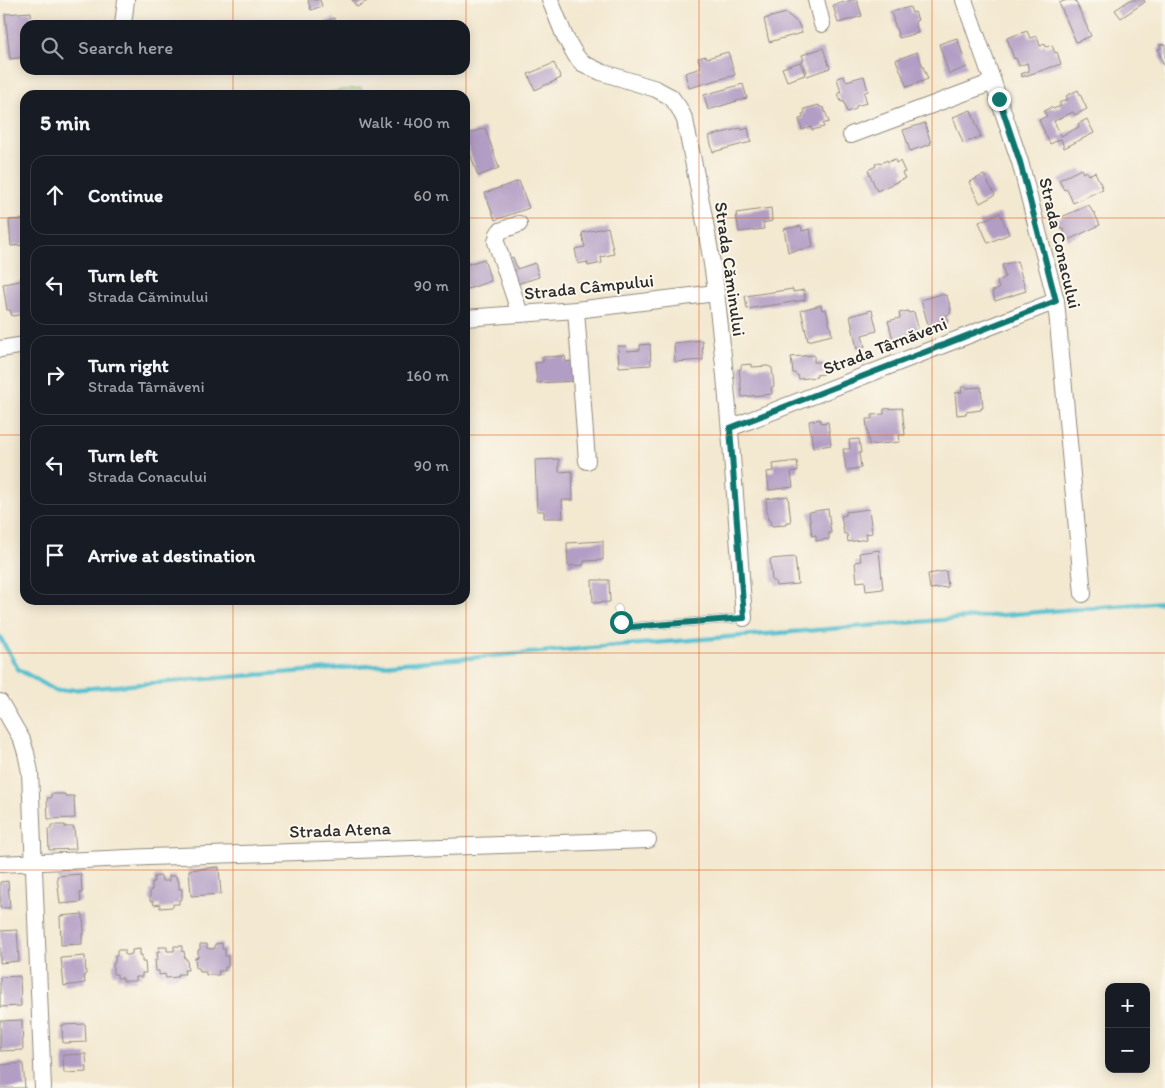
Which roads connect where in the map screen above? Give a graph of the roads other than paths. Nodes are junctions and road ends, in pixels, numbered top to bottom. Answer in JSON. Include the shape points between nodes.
{"nodes":[{"id":1,"x":126,"y":0,"type":"edge"},
{"id":2,"x":550,"y":0,"type":"edge"},
{"id":3,"x":816,"y":0,"type":"edge"},
{"id":4,"x":964,"y":0,"type":"edge"},
{"id":5,"x":124,"y":20,"type":"edge"},
{"id":6,"x":822,"y":24,"type":"dead end"},
{"id":7,"x":993,"y":82,"type":"junction"},
{"id":8,"x":851,"y":135,"type":"dead end"},
{"id":9,"x":519,"y":224,"type":"dead end"},
{"id":10,"x":716,"y":293,"type":"junction"},
{"id":11,"x":1056,"y":301,"type":"junction"},
{"id":12,"x":576,"y":310,"type":"junction"},
{"id":13,"x":520,"y":314,"type":"junction"},
{"id":14,"x":470,"y":318,"type":"edge"},
{"id":15,"x":20,"y":346,"type":"edge"},
{"id":16,"x":0,"y":349,"type":"edge"},
{"id":17,"x":730,"y":428,"type":"junction"},
{"id":18,"x":587,"y":461,"type":"dead end"},
{"id":19,"x":1083,"y":594,"type":"dead end"},
{"id":20,"x":618,"y":609,"type":"dead end"},
{"id":21,"x":744,"y":618,"type":"joint"},
{"id":22,"x":0,"y":702,"type":"edge"},
{"id":23,"x":648,"y":840,"type":"dead end"},
{"id":24,"x":34,"y":862,"type":"junction"},
{"id":25,"x":0,"y":864,"type":"edge"},
{"id":26,"x":43,"y":1088,"type":"edge"}],
"edges":[{"from":1,"to":5,"type":"street"},
{"from":2,"to":10,"type":"street","name":"Strada Căminului","via":[[582,63],[656,89],[670,97],[679,108],[685,120]]},
{"from":3,"to":6,"type":"street"},
{"from":4,"to":7,"type":"street","name":"Strada Conacului"},
{"from":7,"to":8,"type":"street"},
{"from":7,"to":11,"type":"street","name":"Strada Conacului","via":[[1020,162]]},
{"from":9,"to":13,"type":"street","via":[[500,231],[496,242]]},
{"from":10,"to":12,"type":"street","name":"Strada Câmpului"},
{"from":10,"to":17,"type":"street","name":"Strada Căminului"},
{"from":11,"to":17,"type":"street","name":"Strada Târnăveni"},
{"from":11,"to":19,"type":"street","name":"Strada Conacului"},
{"from":12,"to":13,"type":"street","name":"Strada Câmpului"},
{"from":12,"to":18,"type":"street"},
{"from":13,"to":14,"type":"street","name":"Strada Câmpului"},
{"from":15,"to":16,"type":"street"},
{"from":17,"to":21,"type":"street","name":"Strada Căminului"},
{"from":20,"to":21,"type":"lane","via":[[621,622],[630,627]]},
{"from":22,"to":24,"type":"street","via":[[26,752],[30,772]]},
{"from":23,"to":24,"type":"street","name":"Strada Atena"},
{"from":24,"to":25,"type":"street","name":"Strada Atena"},
{"from":24,"to":26,"type":"street"}]}
